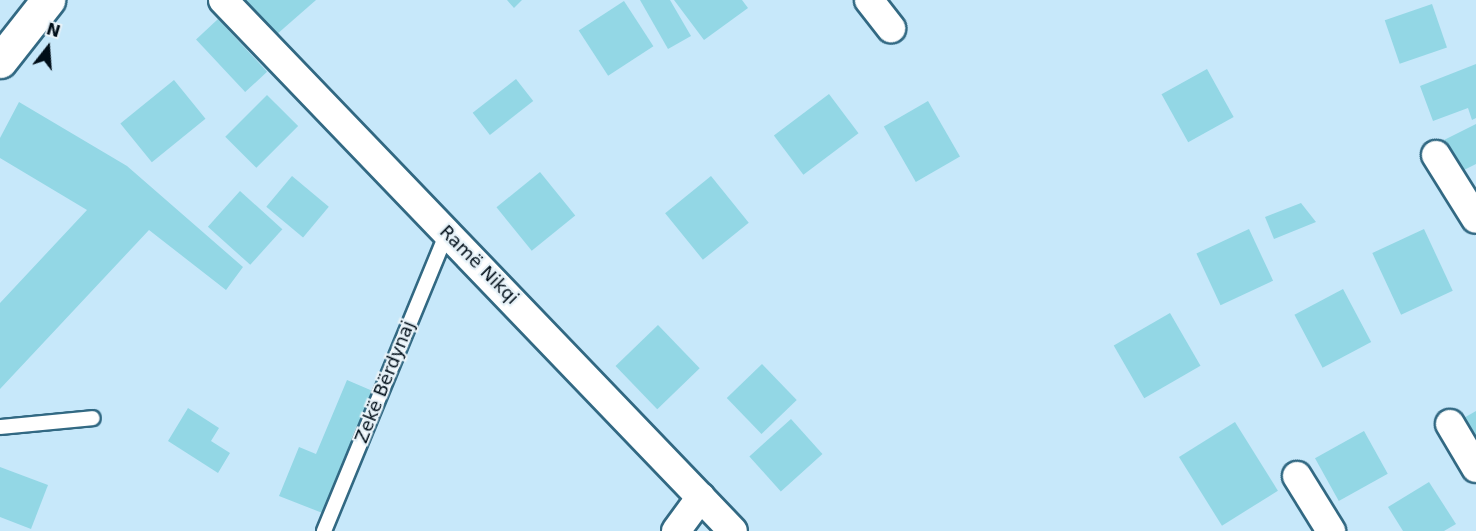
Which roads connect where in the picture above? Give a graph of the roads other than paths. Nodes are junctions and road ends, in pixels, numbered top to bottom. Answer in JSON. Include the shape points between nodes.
{"nodes":[{"id":1,"x":48,"y":0,"type":"edge"},
{"id":2,"x":223,"y":0,"type":"edge"},
{"id":3,"x":869,"y":0,"type":"edge"},
{"id":4,"x":891,"y":28,"type":"dead end"},
{"id":5,"x":0,"y":62,"type":"edge"},
{"id":6,"x":1436,"y":155,"type":"dead end"},
{"id":7,"x":1476,"y":219,"type":"edge"},
{"id":8,"x":447,"y":232,"type":"junction"},
{"id":9,"x":93,"y":418,"type":"dead end"},
{"id":10,"x":1450,"y":424,"type":"dead end"},
{"id":11,"x":0,"y":427,"type":"edge"},
{"id":12,"x":1476,"y":468,"type":"edge"},
{"id":13,"x":1298,"y":476,"type":"dead end"},
{"id":14,"x":701,"y":497,"type":"junction"},
{"id":15,"x":324,"y":531,"type":"edge"},
{"id":16,"x":676,"y":531,"type":"edge"},
{"id":17,"x":733,"y":531,"type":"edge"},
{"id":18,"x":1331,"y":531,"type":"edge"}],
"edges":[{"from":1,"to":5,"type":"main road"},
{"from":2,"to":8,"type":"street","name":"Ramë Nikqi"},
{"from":3,"to":4,"type":"street"},
{"from":6,"to":7,"type":"street"},
{"from":8,"to":14,"type":"street","name":"Ramë Nikqi"},
{"from":8,"to":15,"type":"lane","name":"Zekë Bërdynaj"},
{"from":9,"to":11,"type":"lane"},
{"from":10,"to":12,"type":"street"},
{"from":13,"to":18,"type":"street"},
{"from":14,"to":16,"type":"street"},
{"from":14,"to":17,"type":"street","name":"Ramë Nikqi"}]}
